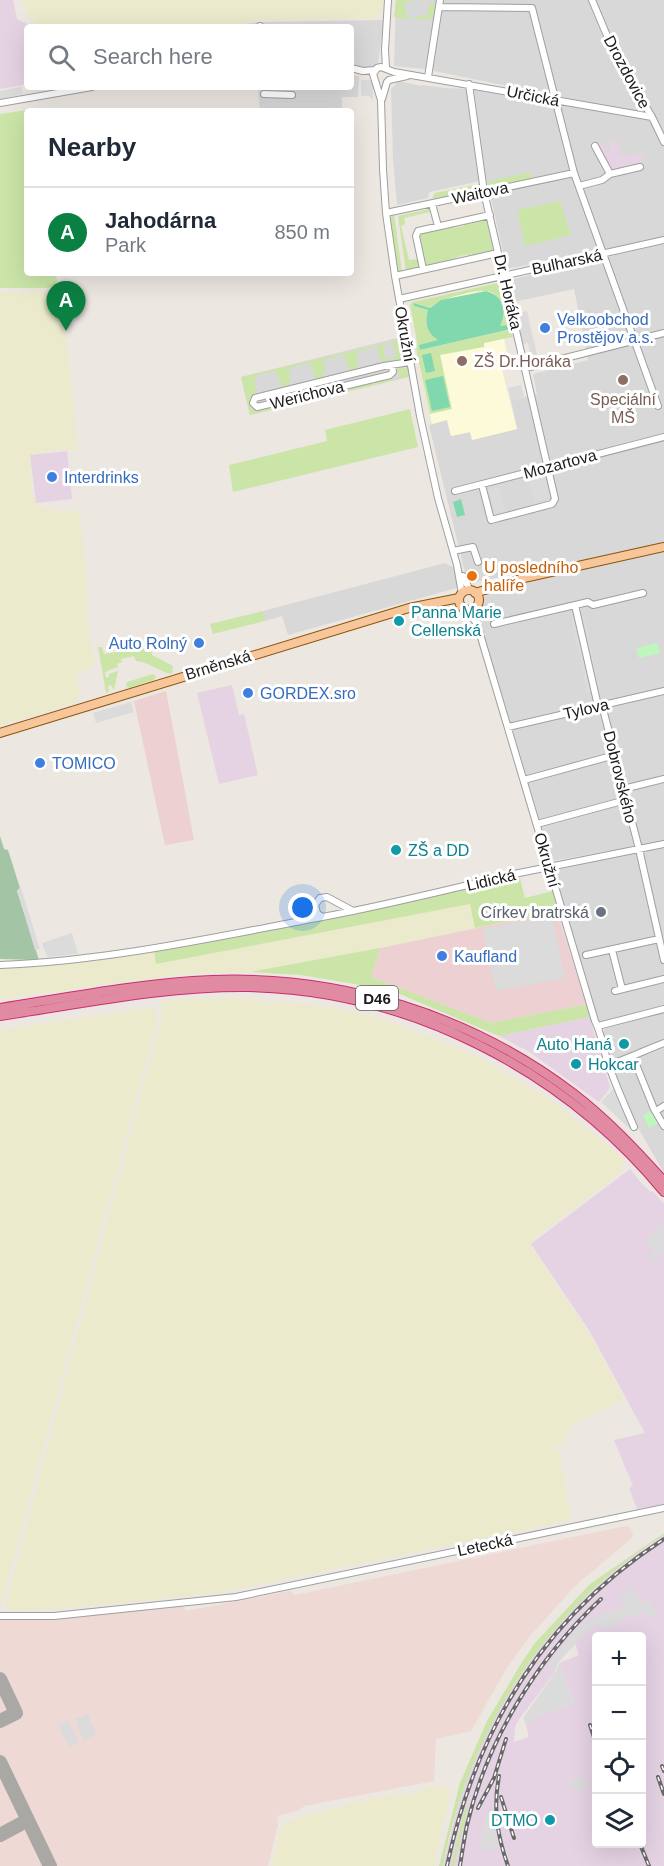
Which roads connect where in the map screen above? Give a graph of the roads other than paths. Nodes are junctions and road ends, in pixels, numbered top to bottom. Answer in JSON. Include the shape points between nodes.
{"nodes":[{"id":1,"x":388,"y":0,"type":"edge"},
{"id":2,"x":592,"y":0,"type":"edge"},
{"id":3,"x":440,"y":3,"type":"edge"},
{"id":4,"x":385,"y":50,"type":"junction"},
{"id":5,"x":354,"y":68,"type":"edge"},
{"id":6,"x":377,"y":69,"type":"junction"},
{"id":7,"x":388,"y":69,"type":"junction"},
{"id":8,"x":363,"y":70,"type":"junction"},
{"id":9,"x":413,"y":75,"type":"junction"},
{"id":10,"x":428,"y":77,"type":"junction"},
{"id":11,"x":375,"y":80,"type":"junction"},
{"id":12,"x":388,"y":81,"type":"junction"},
{"id":13,"x":469,"y":84,"type":"junction"},
{"id":14,"x":75,"y":90,"type":"edge"},
{"id":15,"x":279,"y":90,"type":"edge"},
{"id":16,"x":264,"y":94,"type":"dead end"},
{"id":17,"x":278,"y":95,"type":"junction"},
{"id":18,"x":292,"y":95,"type":"dead end"},
{"id":19,"x":381,"y":100,"type":"junction"},
{"id":20,"x":555,"y":100,"type":"junction"},
{"id":21,"x":0,"y":103,"type":"edge"},
{"id":22,"x":652,"y":117,"type":"junction"},
{"id":23,"x":664,"y":142,"type":"edge"},
{"id":24,"x":595,"y":146,"type":"dead end"},
{"id":25,"x":640,"y":167,"type":"dead end"},
{"id":26,"x":574,"y":173,"type":"junction"},
{"id":27,"x":610,"y":174,"type":"junction"},
{"id":28,"x":579,"y":186,"type":"junction"},
{"id":29,"x":484,"y":192,"type":"junction"},
{"id":30,"x":432,"y":204,"type":"junction"},
{"id":31,"x":386,"y":213,"type":"junction"},
{"id":32,"x":490,"y":215,"type":"junction"},
{"id":33,"x":438,"y":226,"type":"junction"},
{"id":34,"x":664,"y":240,"type":"edge"},
{"id":35,"x":498,"y":253,"type":"junction"},
{"id":36,"x":603,"y":254,"type":"junction"},
{"id":37,"x":423,"y":269,"type":"junction"},
{"id":38,"x":395,"y":276,"type":"junction"},
{"id":39,"x":504,"y":276,"type":"junction"},
{"id":40,"x":399,"y":299,"type":"junction"},
{"id":41,"x":664,"y":333,"type":"edge"},
{"id":42,"x":636,"y":340,"type":"junction"},
{"id":43,"x":410,"y":363,"type":"junction"},
{"id":44,"x":392,"y":364,"type":"junction"},
{"id":45,"x":526,"y":368,"type":"junction"},
{"id":46,"x":324,"y":380,"type":"junction"},
{"id":47,"x":327,"y":390,"type":"junction"},
{"id":48,"x":658,"y":406,"type":"dead end"},
{"id":49,"x":664,"y":437,"type":"edge"},
{"id":50,"x":548,"y":467,"type":"junction"},
{"id":51,"x":482,"y":485,"type":"junction"},
{"id":52,"x":455,"y":491,"type":"dead end"},
{"id":53,"x":664,"y":547,"type":"edge"},
{"id":54,"x":453,"y":551,"type":"junction"},
{"id":55,"x":478,"y":562,"type":"dead end"},
{"id":56,"x":643,"y":593,"type":"dead end"},
{"id":57,"x":472,"y":597,"type":"junction"},
{"id":58,"x":575,"y":605,"type":"junction"},
{"id":59,"x":494,"y":624,"type":"dead end"},
{"id":60,"x":664,"y":691,"type":"edge"},
{"id":61,"x":600,"y":706,"type":"junction"},
{"id":62,"x":508,"y":727,"type":"junction"},
{"id":63,"x":0,"y":733,"type":"edge"},
{"id":64,"x":615,"y":755,"type":"junction"},
{"id":65,"x":664,"y":778,"type":"edge"},
{"id":66,"x":524,"y":780,"type":"junction"},
{"id":67,"x":623,"y":789,"type":"junction"},
{"id":68,"x":626,"y":800,"type":"junction"},
{"id":69,"x":537,"y":824,"type":"junction"},
{"id":70,"x":664,"y":844,"type":"edge"},
{"id":71,"x":639,"y":849,"type":"junction"},
{"id":72,"x":549,"y":867,"type":"junction"},
{"id":73,"x":353,"y":911,"type":"junction"},
{"id":74,"x":322,"y":916,"type":"junction"},
{"id":75,"x":659,"y":939,"type":"junction"},
{"id":76,"x":612,"y":950,"type":"junction"},
{"id":77,"x":586,"y":955,"type":"dead end"},
{"id":78,"x":664,"y":960,"type":"edge"},
{"id":79,"x":0,"y":965,"type":"edge"},
{"id":80,"x":664,"y":979,"type":"edge"},
{"id":81,"x":0,"y":1008,"type":"edge"},
{"id":82,"x":664,"y":1009,"type":"edge"},
{"id":83,"x":0,"y":1017,"type":"edge"},
{"id":84,"x":598,"y":1026,"type":"junction"},
{"id":85,"x":664,"y":1042,"type":"edge"},
{"id":86,"x":633,"y":1057,"type":"junction"},
{"id":87,"x":608,"y":1065,"type":"junction"},
{"id":88,"x":664,"y":1106,"type":"edge"},
{"id":89,"x":656,"y":1111,"type":"junction"},
{"id":90,"x":664,"y":1126,"type":"edge"},
{"id":91,"x":634,"y":1127,"type":"dead end"},
{"id":92,"x":664,"y":1181,"type":"edge"},
{"id":93,"x":664,"y":1192,"type":"edge"},
{"id":94,"x":664,"y":1508,"type":"edge"},
{"id":95,"x":0,"y":1616,"type":"edge"}],
"edges":[{"from":1,"to":4,"type":"street"},
{"from":2,"to":22,"type":"street","name":"Drozdovice","via":[[616,57]]},
{"from":3,"to":10,"type":"street"},
{"from":3,"to":20,"type":"street","via":[[532,8]]},
{"from":4,"to":6,"type":"street"},
{"from":4,"to":7,"type":"street"},
{"from":5,"to":8,"type":"street"},
{"from":6,"to":7,"type":"street","name":"Určická"},
{"from":6,"to":8,"type":"street"},
{"from":6,"to":11,"type":"street","name":"Okružní"},
{"from":7,"to":9,"type":"street","name":"Určická"},
{"from":7,"to":12,"type":"street","name":"Okružní"},
{"from":8,"to":11,"type":"street"},
{"from":9,"to":10,"type":"street","name":"Určická"},
{"from":9,"to":12,"type":"street","name":"Určická"},
{"from":10,"to":13,"type":"street","name":"Určická"},
{"from":11,"to":12,"type":"street","name":"Určická","via":[[381,84]]},
{"from":11,"to":19,"type":"street","name":"Okružní"},
{"from":12,"to":19,"type":"street","name":"Okružní"},
{"from":13,"to":20,"type":"street","name":"Určická"},
{"from":13,"to":29,"type":"street","name":"Dr. Horáka"},
{"from":14,"to":21,"type":"street"},
{"from":15,"to":17,"type":"street"},
{"from":16,"to":17,"type":"street"},
{"from":17,"to":18,"type":"street"},
{"from":19,"to":31,"type":"street","name":"Okružní"},
{"from":20,"to":22,"type":"street","name":"Určická"},
{"from":20,"to":26,"type":"street"},
{"from":22,"to":23,"type":"street","name":"Drozdovice"},
{"from":24,"to":27,"type":"street"},
{"from":25,"to":27,"type":"street"},
{"from":26,"to":28,"type":"street"},
{"from":26,"to":29,"type":"street","name":"Waitova"},
{"from":27,"to":28,"type":"street"},
{"from":28,"to":36,"type":"street"},
{"from":29,"to":30,"type":"street","name":"Waitova"},
{"from":29,"to":32,"type":"street","name":"Dr. Horáka"},
{"from":30,"to":31,"type":"street","name":"Waitova"},
{"from":30,"to":33,"type":"street"},
{"from":31,"to":38,"type":"street","name":"Okružní"},
{"from":32,"to":33,"type":"street"},
{"from":32,"to":35,"type":"street","name":"Dr. Horáka"},
{"from":33,"to":37,"type":"street","via":[[416,234]]},
{"from":34,"to":36,"type":"street","name":"Bulharská"},
{"from":35,"to":37,"type":"street"},
{"from":35,"to":39,"type":"street","name":"Dr. Horáka"},
{"from":36,"to":39,"type":"street","name":"Bulharská"},
{"from":36,"to":42,"type":"street"},
{"from":37,"to":38,"type":"street"},
{"from":38,"to":40,"type":"street","name":"Okružní"},
{"from":39,"to":40,"type":"street","name":"Bulharská"},
{"from":39,"to":45,"type":"street","name":"Dr. Horáka"},
{"from":40,"to":43,"type":"street","name":"Okružní"},
{"from":41,"to":42,"type":"street"},
{"from":42,"to":45,"type":"street"},
{"from":42,"to":48,"type":"street"},
{"from":43,"to":44,"type":"street","name":"Werichova"},
{"from":43,"to":54,"type":"street","name":"Okružní"},
{"from":44,"to":46,"type":"street","name":"Werichova"},
{"from":44,"to":47,"type":"street","name":"Werichova","via":[[391,374]]},
{"from":45,"to":50,"type":"street","name":"Dr. Horáka"},
{"from":46,"to":47,"type":"street"},
{"from":46,"to":47,"type":"street","name":"Werichova","via":[[255,398],[253,403],[257,407]]},
{"from":49,"to":50,"type":"street","name":"Mozartova"},
{"from":50,"to":51,"type":"street","name":"Mozartova"},
{"from":50,"to":51,"type":"street","name":"Dr. Horáka","via":[[555,499],[552,504],[491,520]]},
{"from":51,"to":52,"type":"street","name":"Mozartova"},
{"from":53,"to":57,"type":"main road","name":"Brněnská","via":[[524,578]]},
{"from":54,"to":55,"type":"street","via":[[472,547]]},
{"from":54,"to":57,"type":"street","name":"Okružní"},
{"from":56,"to":58,"type":"street"},
{"from":57,"to":62,"type":"street","name":"Okružní"},
{"from":57,"to":63,"type":"main road","name":"Brněnská","via":[[409,608]]},
{"from":58,"to":59,"type":"street"},
{"from":58,"to":61,"type":"street","name":"Dobrovského"},
{"from":60,"to":61,"type":"street","name":"Tylova"},
{"from":61,"to":62,"type":"street","name":"Tylova"},
{"from":61,"to":64,"type":"street","name":"Dobrovského"},
{"from":62,"to":66,"type":"street","name":"Okružní"},
{"from":64,"to":66,"type":"street"},
{"from":64,"to":67,"type":"street","name":"Dobrovského"},
{"from":65,"to":67,"type":"street"},
{"from":66,"to":69,"type":"street","name":"Okružní"},
{"from":67,"to":68,"type":"street","name":"Dobrovského"},
{"from":68,"to":69,"type":"street"},
{"from":68,"to":71,"type":"street","name":"Dobrovského"},
{"from":69,"to":72,"type":"street","name":"Okružní"},
{"from":70,"to":71,"type":"street","name":"Lidická"},
{"from":71,"to":72,"type":"street","name":"Lidická"},
{"from":71,"to":75,"type":"street","name":"Dobrovského"},
{"from":72,"to":73,"type":"street","name":"Lidická"},
{"from":72,"to":84,"type":"street","name":"Okružní"},
{"from":73,"to":74,"type":"street","name":"Lidická"},
{"from":73,"to":74,"type":"street","via":[[325,897],[315,905]]},
{"from":74,"to":79,"type":"street","name":"Lidická","via":[[136,951]]},
{"from":75,"to":76,"type":"street"},
{"from":75,"to":78,"type":"street","name":"Dobrovského"},
{"from":76,"to":77,"type":"street"},
{"from":76,"to":80,"type":"street","via":[[618,990]]},
{"from":81,"to":92,"type":"highway","number":"D46","via":[[211,980],[289,982],[351,991],[415,1009],[469,1031],[527,1062],[604,1119]]},
{"from":82,"to":84,"type":"street"},
{"from":83,"to":93,"type":"highway","number":"D46","via":[[207,988],[275,989],[351,999],[416,1018],[464,1038],[532,1075],[599,1126]]},
{"from":84,"to":87,"type":"street","name":"Okružní"},
{"from":85,"to":86,"type":"street"},
{"from":86,"to":87,"type":"street"},
{"from":86,"to":89,"type":"street"},
{"from":87,"to":91,"type":"street","name":"Okružní"},
{"from":88,"to":89,"type":"street"},
{"from":89,"to":90,"type":"street"},
{"from":94,"to":95,"type":"street","name":"Letecká","via":[[223,1599],[54,1616]]}]}
